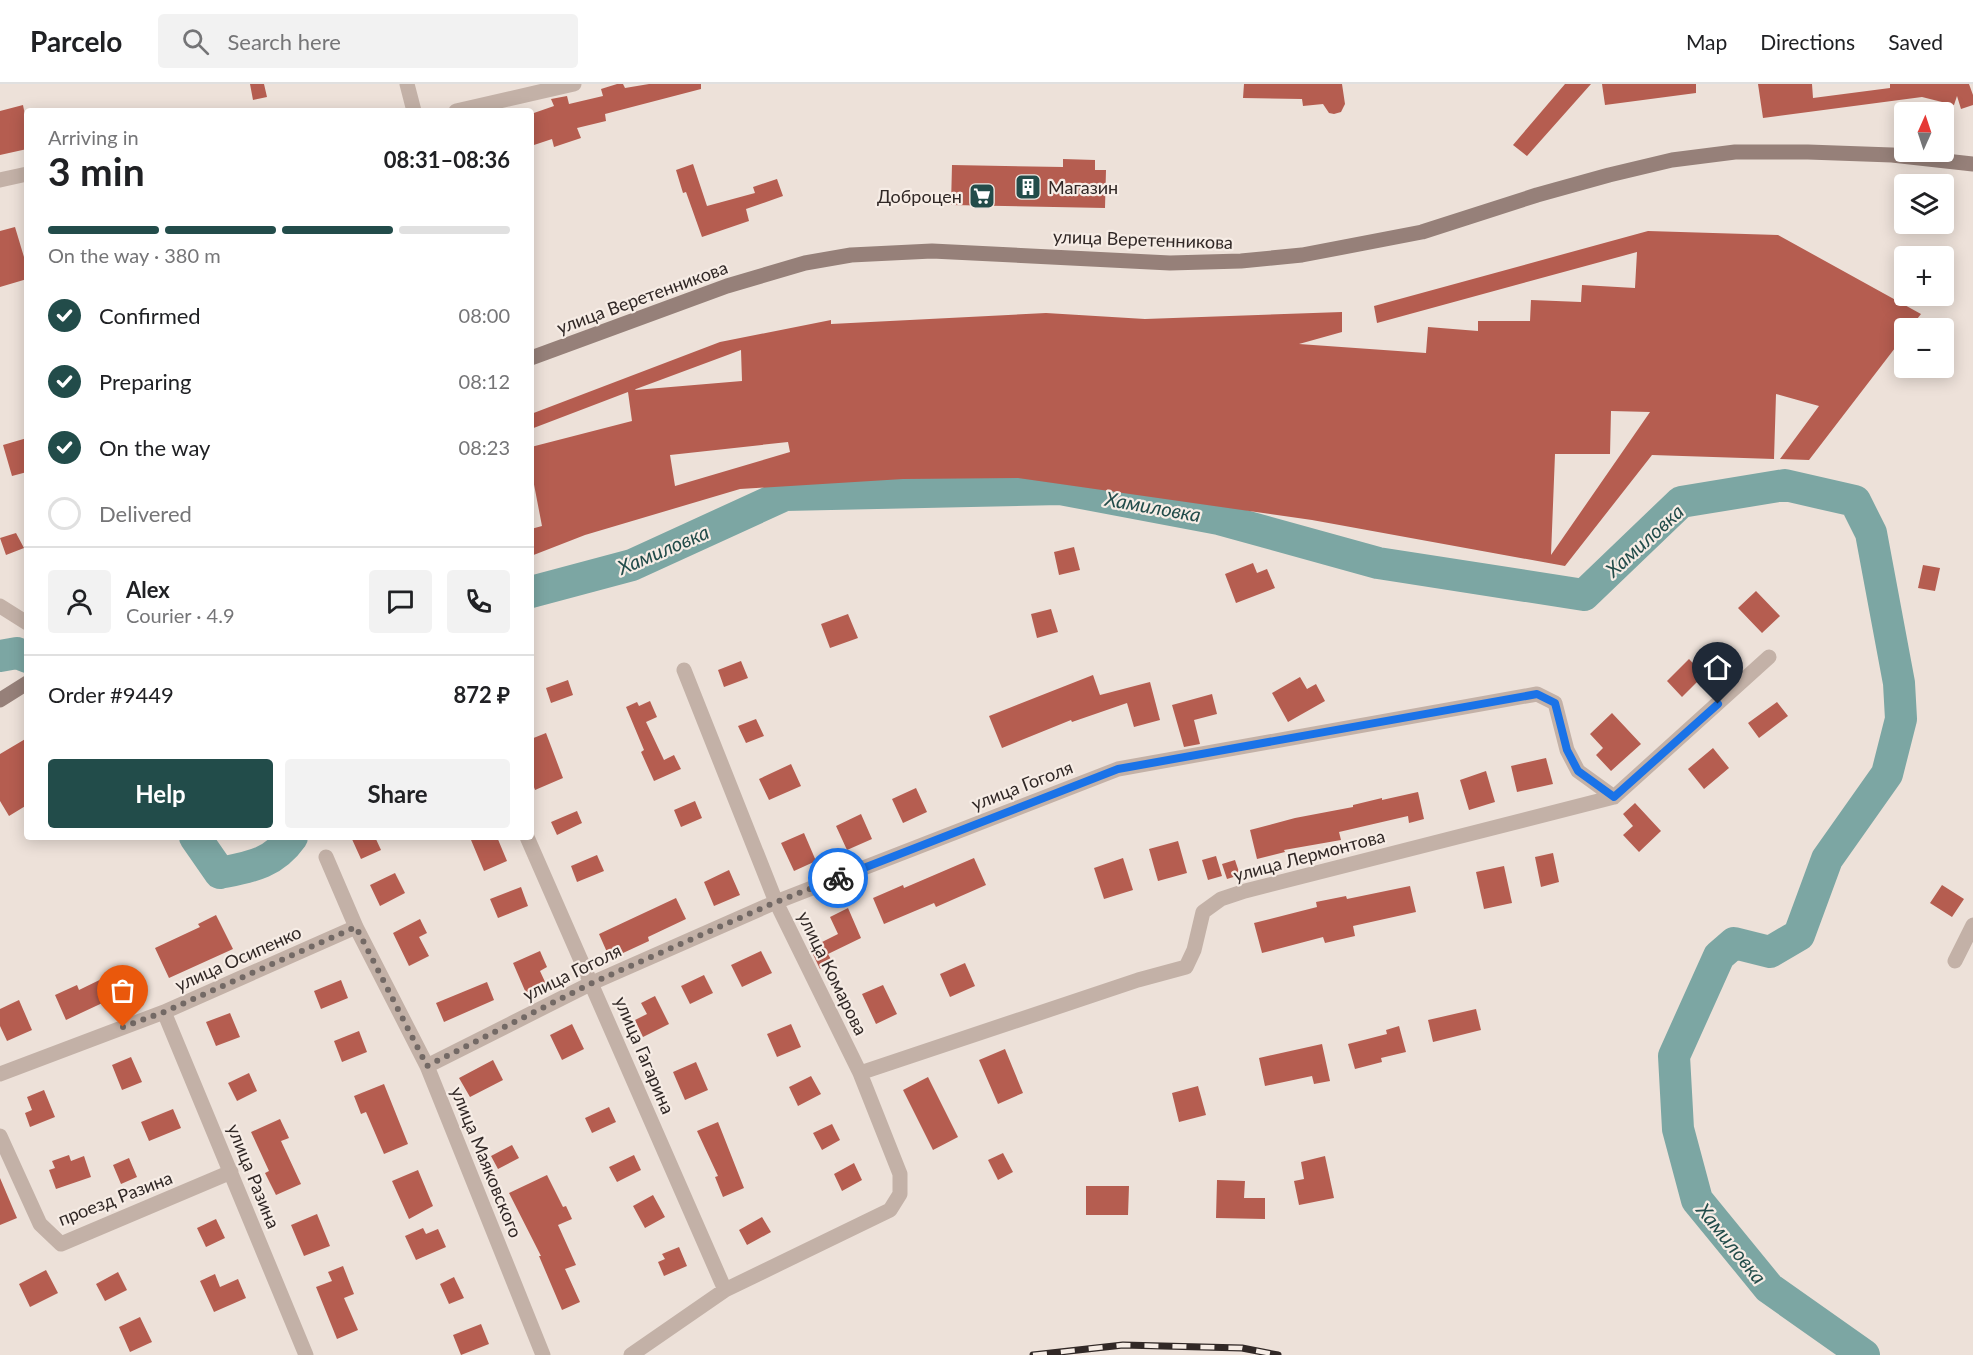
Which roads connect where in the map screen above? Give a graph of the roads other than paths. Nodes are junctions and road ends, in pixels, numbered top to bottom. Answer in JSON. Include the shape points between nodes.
{"nodes":[{"id":1,"x":407,"y":84,"type":"edge"},
{"id":2,"x":574,"y":84,"type":"edge"},
{"id":3,"x":413,"y":108,"type":"edge"},
{"id":4,"x":469,"y":108,"type":"edge"},
{"id":5,"x":1973,"y":164,"type":"edge"},
{"id":6,"x":24,"y":175,"type":"edge"},
{"id":7,"x":0,"y":180,"type":"edge"},
{"id":8,"x":534,"y":357,"type":"edge"},
{"id":9,"x":0,"y":606,"type":"edge"},
{"id":10,"x":24,"y":621,"type":"edge"},
{"id":11,"x":1769,"y":657,"type":"dead end"},
{"id":12,"x":684,"y":670,"type":"dead end"},
{"id":13,"x":24,"y":685,"type":"edge"},
{"id":14,"x":0,"y":700,"type":"edge"},
{"id":15,"x":1614,"y":797,"type":"junction"},
{"id":16,"x":528,"y":840,"type":"edge"},
{"id":17,"x":326,"y":857,"type":"dead end"},
{"id":18,"x":776,"y":902,"type":"junction"},
{"id":19,"x":1973,"y":925,"type":"edge"},
{"id":20,"x":356,"y":927,"type":"junction"},
{"id":21,"x":1955,"y":961,"type":"dead end"},
{"id":22,"x":592,"y":983,"type":"junction"},
{"id":23,"x":164,"y":1012,"type":"junction"},
{"id":24,"x":427,"y":1066,"type":"junction"},
{"id":25,"x":861,"y":1073,"type":"junction"},
{"id":26,"x":0,"y":1074,"type":"edge"},
{"id":27,"x":0,"y":1136,"type":"edge"},
{"id":28,"x":231,"y":1172,"type":"junction"},
{"id":29,"x":724,"y":1290,"type":"junction"},
{"id":30,"x":306,"y":1355,"type":"edge"},
{"id":31,"x":543,"y":1355,"type":"edge"},
{"id":32,"x":631,"y":1355,"type":"edge"}],
"edges":[{"from":1,"to":3,"type":"street"},
{"from":2,"to":4,"type":"street"},
{"from":5,"to":8,"type":"main road","name":"улица Веретенникова","via":[[1829,153],[1735,152],[1672,160],[1537,195],[1422,232],[1302,255],[1241,261],[1170,263],[932,251],[851,255],[805,263],[727,286]]},
{"from":6,"to":7,"type":"street"},
{"from":9,"to":10,"type":"street"},
{"from":11,"to":15,"type":"street","name":"улица Лермонтова"},
{"from":12,"to":18,"type":"street","name":"улица Комарова"},
{"from":13,"to":14,"type":"main road"},
{"from":15,"to":18,"type":"street","name":"улица Гоголя","via":[[1578,771],[1567,750],[1555,703],[1537,694],[1118,769]]},
{"from":15,"to":25,"type":"street","name":"улица Лермонтова","via":[[1221,899],[1203,912],[1186,967],[1127,983]]},
{"from":16,"to":22,"type":"street","name":"улица Гагарина"},
{"from":17,"to":20,"type":"street","name":"улица Маяковского"},
{"from":18,"to":22,"type":"street","name":"улица Гоголя"},
{"from":18,"to":25,"type":"street","name":"улица Комарова"},
{"from":19,"to":21,"type":"street"},
{"from":20,"to":23,"type":"street","name":"улица Осипенко"},
{"from":20,"to":24,"type":"street","name":"улица Маяковского"},
{"from":22,"to":24,"type":"street","name":"улица Гоголя"},
{"from":22,"to":29,"type":"street","name":"улица Гагарина"},
{"from":23,"to":26,"type":"street","name":"улица Осипенко"},
{"from":23,"to":28,"type":"street","name":"улица Разина"},
{"from":24,"to":31,"type":"street","name":"улица Маяковского"},
{"from":25,"to":29,"type":"street","name":"улица Комарова","via":[[900,1174],[900,1194],[890,1210]]},
{"from":27,"to":28,"type":"street","name":"проезд Разина","via":[[40,1224],[61,1244]]},
{"from":28,"to":30,"type":"street","name":"улица Разина"},
{"from":29,"to":32,"type":"street"}]}
